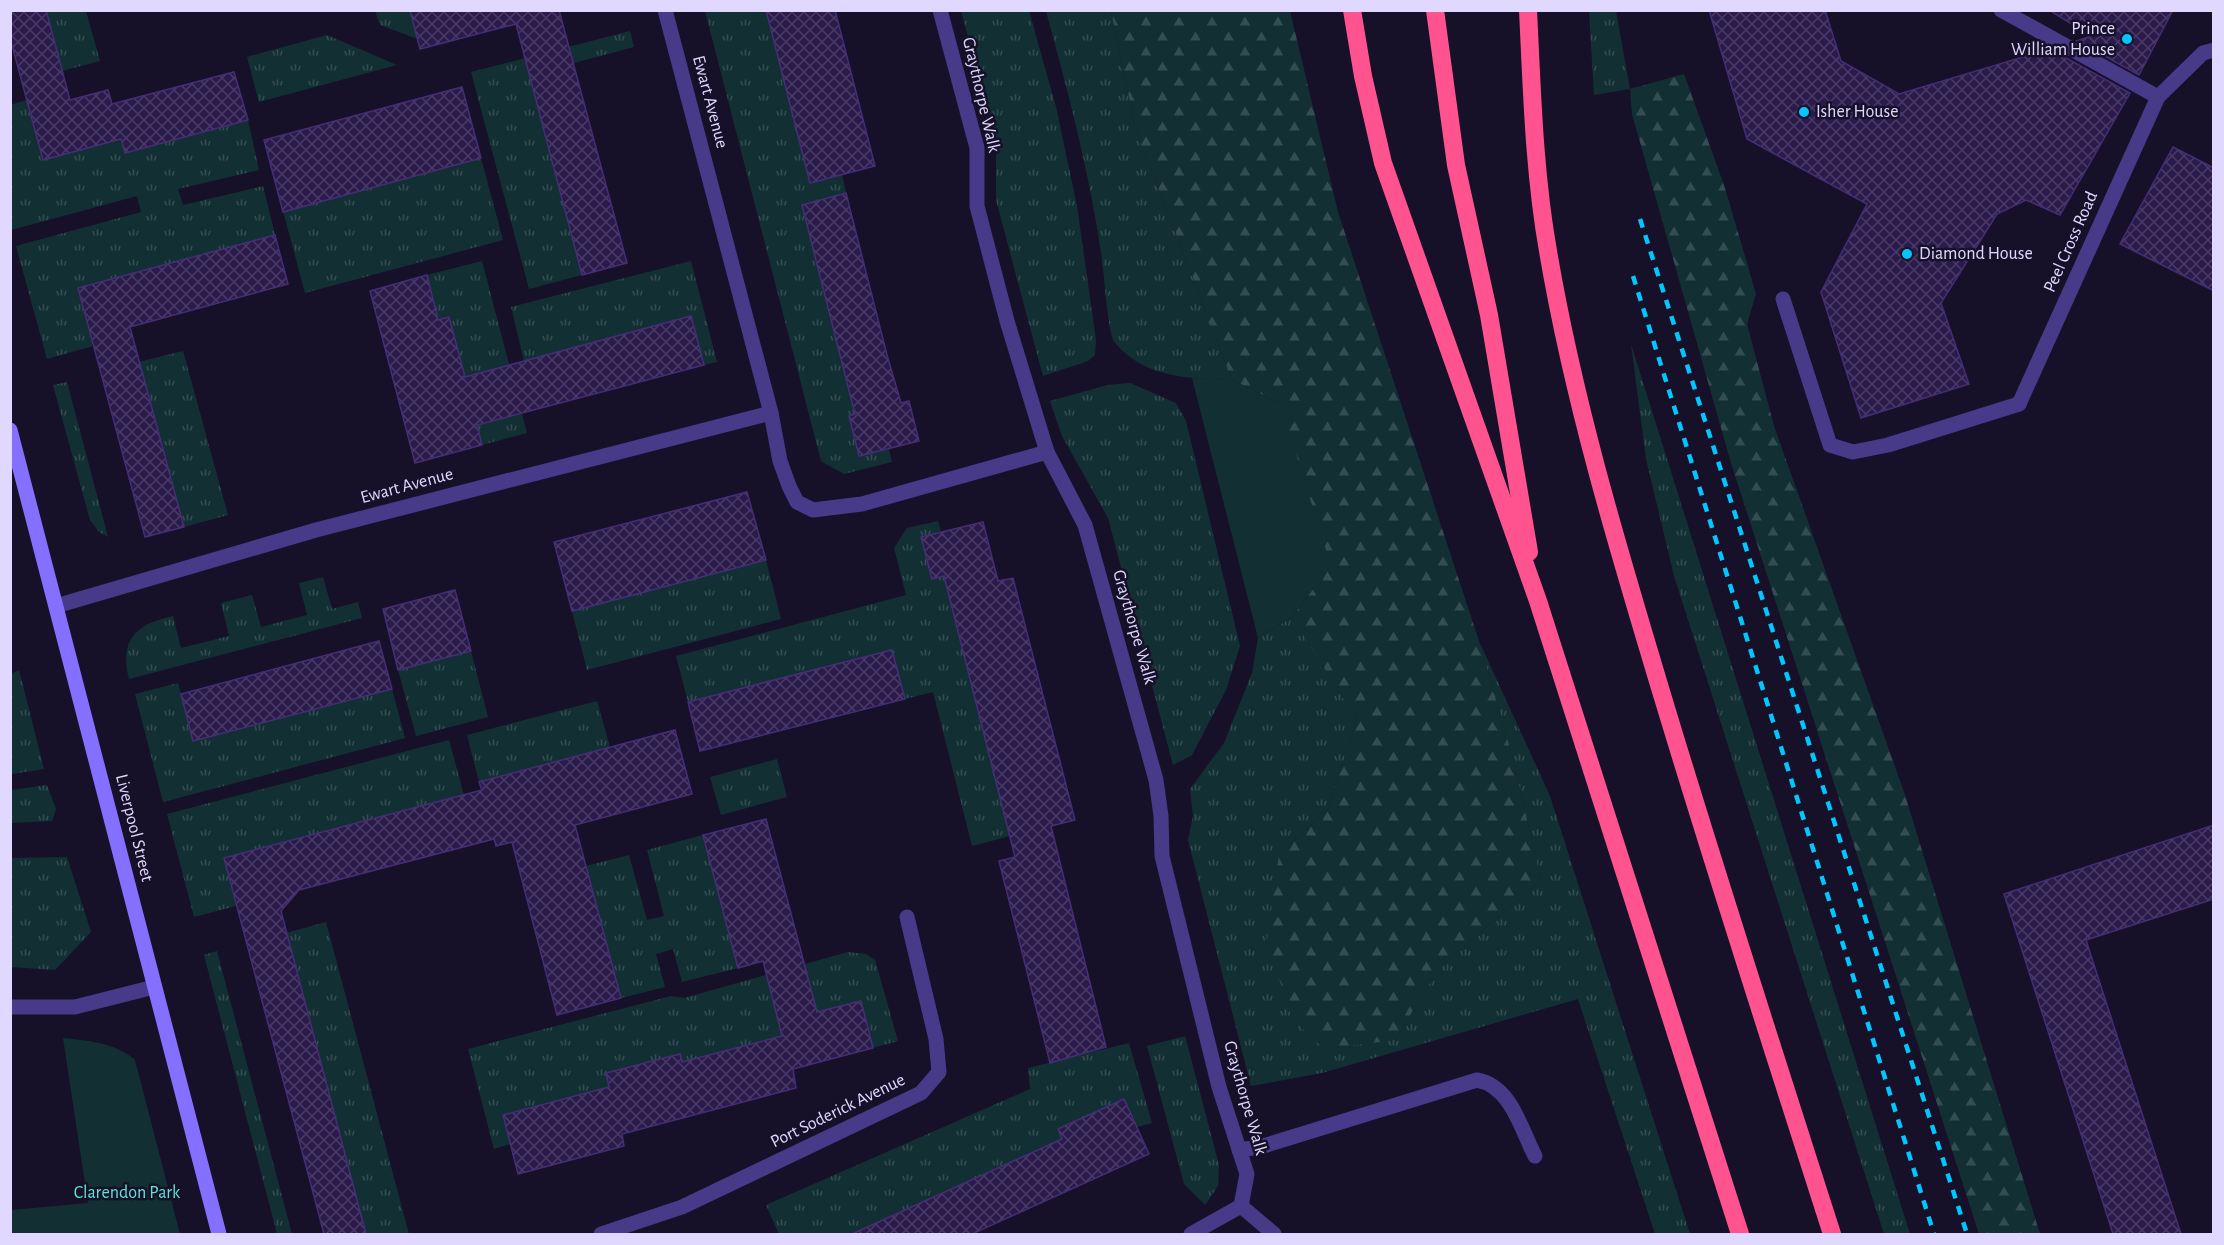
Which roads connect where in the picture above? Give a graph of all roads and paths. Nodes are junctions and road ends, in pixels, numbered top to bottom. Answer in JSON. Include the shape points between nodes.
{"nodes":[{"id":1,"x":665,"y":10,"type":"edge"},
{"id":2,"x":940,"y":10,"type":"edge"},
{"id":3,"x":1352,"y":10,"type":"edge"},
{"id":4,"x":1434,"y":10,"type":"edge"},
{"id":5,"x":1528,"y":10,"type":"edge"},
{"id":6,"x":2001,"y":10,"type":"edge"},
{"id":7,"x":2214,"y":50,"type":"edge"},
{"id":8,"x":2158,"y":97,"type":"junction"},
{"id":9,"x":1783,"y":299,"type":"dead end"},
{"id":10,"x":771,"y":413,"type":"junction"},
{"id":11,"x":10,"y":430,"type":"edge"},
{"id":12,"x":1047,"y":453,"type":"junction"},
{"id":13,"x":1538,"y":601,"type":"junction"},
{"id":14,"x":56,"y":606,"type":"junction"},
{"id":15,"x":907,"y":917,"type":"dead end"},
{"id":16,"x":154,"y":987,"type":"junction"},
{"id":17,"x":10,"y":1007,"type":"edge"},
{"id":18,"x":1239,"y":1150,"type":"junction"},
{"id":19,"x":1535,"y":1156,"type":"dead end"},
{"id":20,"x":1241,"y":1206,"type":"junction"},
{"id":21,"x":219,"y":1234,"type":"edge"},
{"id":22,"x":601,"y":1234,"type":"edge"},
{"id":23,"x":1191,"y":1234,"type":"edge"},
{"id":24,"x":1274,"y":1234,"type":"edge"},
{"id":25,"x":1740,"y":1234,"type":"edge"},
{"id":26,"x":1832,"y":1234,"type":"edge"}],
"edges":[{"from":1,"to":10,"type":"street","name":"Ewart Avenue"},
{"from":2,"to":12,"type":"street","name":"Graythorpe Walk","via":[[977,148],[977,206],[1027,394]]},
{"from":3,"to":13,"type":"highway","via":[[1383,164]]},
{"from":4,"to":13,"type":"highway","via":[[1456,165],[1489,315]]},
{"from":5,"to":26,"type":"highway","via":[[1532,114],[1547,250],[1576,387],[1632,596]]},
{"from":6,"to":8,"type":"street"},
{"from":7,"to":8,"type":"street","name":"Peel Cross Road","via":[[2203,53]]},
{"from":8,"to":9,"type":"street","name":"Peel Cross Road","via":[[2019,404],[1888,445],[1852,452],[1830,445]]},
{"from":10,"to":12,"type":"street","name":"Ewart Avenue","via":[[789,486],[798,502],[813,510],[862,504]]},
{"from":10,"to":14,"type":"street","name":"Ewart Avenue","via":[[316,530]]},
{"from":11,"to":14,"type":"street","name":"Liverpool Street"},
{"from":12,"to":18,"type":"street","name":"Graythorpe Walk","via":[[1085,525],[1153,769],[1161,816],[1162,856]]},
{"from":13,"to":25,"type":"highway"},
{"from":14,"to":16,"type":"street","name":"Liverpool Street"},
{"from":15,"to":22,"type":"street","name":"Port Soderick Avenue","via":[[936,1038],[939,1072],[921,1093],[682,1207]]},
{"from":16,"to":17,"type":"street","via":[[75,1007]]},
{"from":16,"to":21,"type":"street","name":"Liverpool Street"},
{"from":18,"to":19,"type":"street","via":[[1260,1147],[1477,1080],[1503,1092]]},
{"from":18,"to":20,"type":"street","name":"Graythorpe Walk","via":[[1247,1174]]},
{"from":20,"to":23,"type":"street"},
{"from":20,"to":24,"type":"street"}]}
